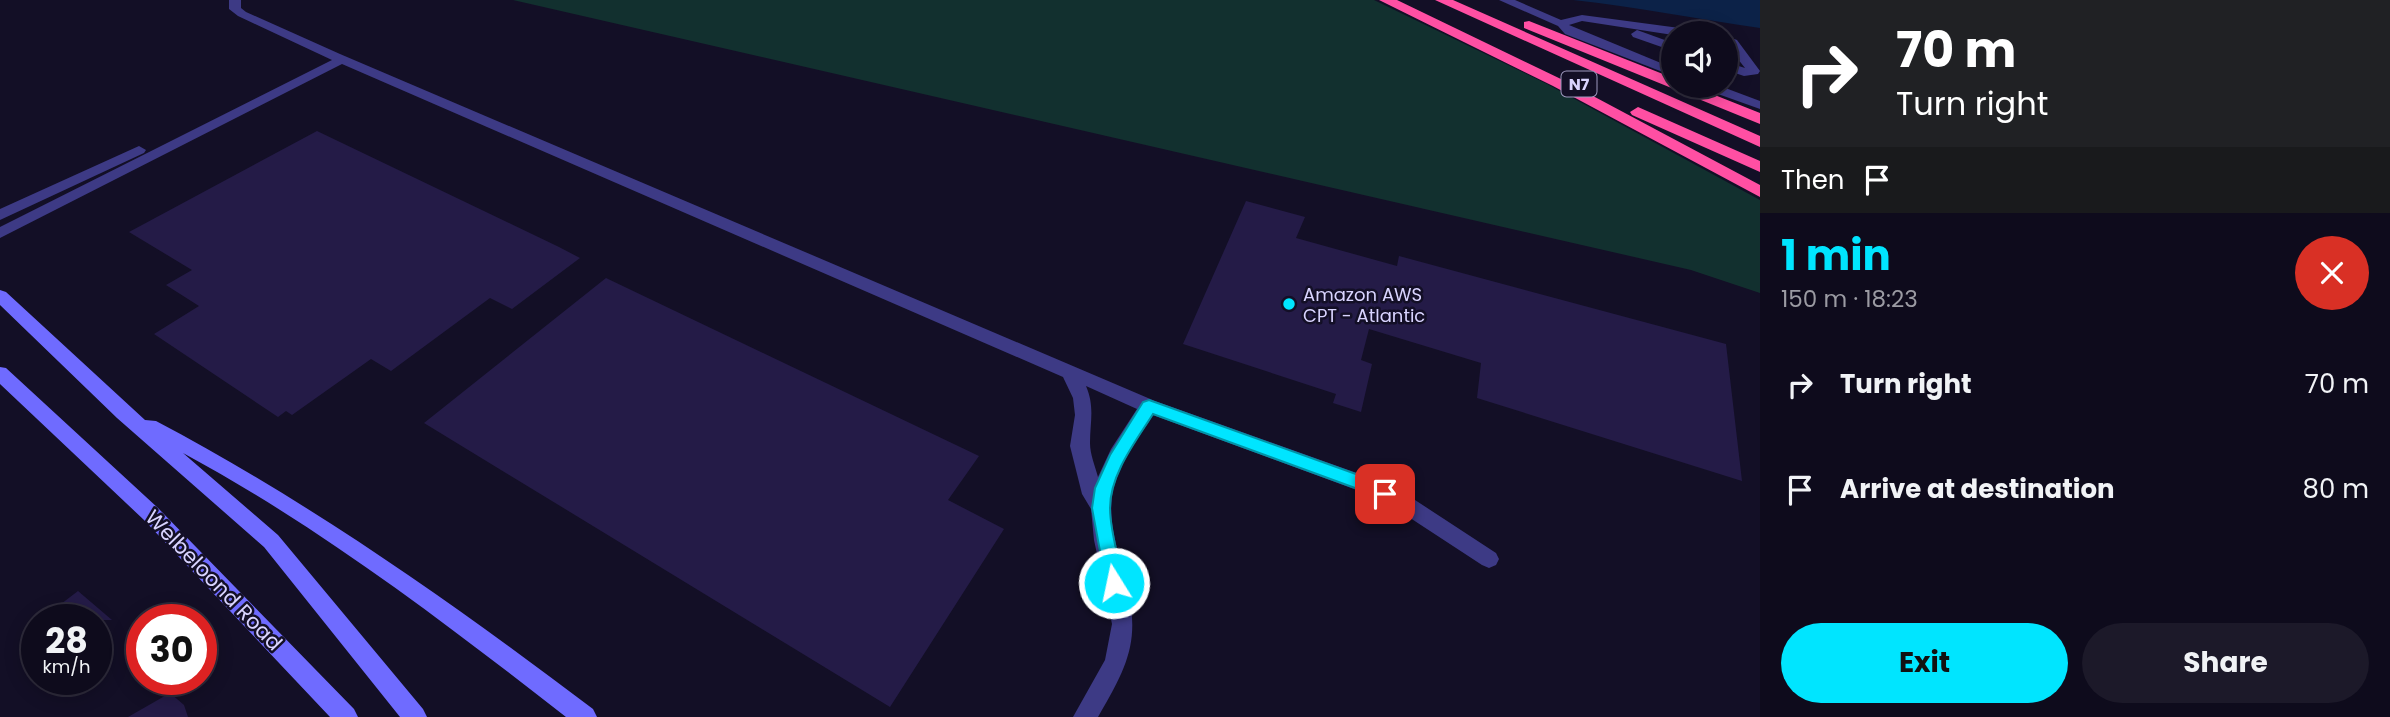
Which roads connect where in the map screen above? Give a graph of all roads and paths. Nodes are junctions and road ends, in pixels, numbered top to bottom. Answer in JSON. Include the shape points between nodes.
{"nodes":[{"id":1,"x":235,"y":0,"type":"edge"},
{"id":2,"x":1385,"y":0,"type":"edge"},
{"id":3,"x":1398,"y":0,"type":"edge"},
{"id":4,"x":1443,"y":0,"type":"edge"},
{"id":5,"x":1469,"y":0,"type":"edge"},
{"id":6,"x":1505,"y":0,"type":"edge"},
{"id":7,"x":1601,"y":20,"type":"junction"},
{"id":8,"x":1562,"y":24,"type":"junction"},
{"id":9,"x":1661,"y":29,"type":"edge"},
{"id":10,"x":1661,"y":42,"type":"edge"},
{"id":11,"x":1738,"y":50,"type":"edge"},
{"id":12,"x":339,"y":58,"type":"junction"},
{"id":13,"x":1661,"y":67,"type":"edge"},
{"id":14,"x":1738,"y":70,"type":"edge"},
{"id":15,"x":1661,"y":78,"type":"edge"},
{"id":16,"x":1738,"y":97,"type":"edge"},
{"id":17,"x":1708,"y":98,"type":"edge"},
{"id":18,"x":1760,"y":106,"type":"edge"},
{"id":19,"x":1760,"y":120,"type":"edge"},
{"id":20,"x":1760,"y":142,"type":"edge"},
{"id":21,"x":1760,"y":167,"type":"edge"},
{"id":22,"x":1760,"y":192,"type":"edge"},
{"id":23,"x":0,"y":215,"type":"edge"},
{"id":24,"x":0,"y":233,"type":"edge"},
{"id":25,"x":0,"y":296,"type":"edge"},
{"id":26,"x":1070,"y":372,"type":"junction"},
{"id":27,"x":0,"y":373,"type":"edge"},
{"id":28,"x":1149,"y":406,"type":"junction"},
{"id":29,"x":124,"y":413,"type":"junction"},
{"id":30,"x":1101,"y":508,"type":"junction"},
{"id":31,"x":1489,"y":559,"type":"dead end"},
{"id":32,"x":345,"y":716,"type":"edge"},
{"id":33,"x":415,"y":717,"type":"edge"},
{"id":34,"x":585,"y":717,"type":"edge"},
{"id":35,"x":1085,"y":717,"type":"edge"}],
"edges":[{"from":1,"to":12,"type":"street","via":[[235,9],[242,14]]},
{"from":2,"to":22,"type":"highway","via":[[1558,83]]},
{"from":3,"to":21,"type":"highway","number":"N7"},
{"from":4,"to":20,"type":"highway","number":"N7"},
{"from":5,"to":15,"type":"highway"},
{"from":6,"to":8,"type":"street"},
{"from":7,"to":8,"type":"street","via":[[1576,18]]},
{"from":7,"to":9,"type":"street"},
{"from":7,"to":10,"type":"street"},
{"from":8,"to":13,"type":"street","via":[[1569,31]]},
{"from":11,"to":14,"type":"street","via":[[1754,71]]},
{"from":12,"to":23,"type":"street"},
{"from":12,"to":24,"type":"street"},
{"from":12,"to":26,"type":"street"},
{"from":16,"to":18,"type":"street"},
{"from":17,"to":19,"type":"highway"},
{"from":25,"to":29,"type":"main road"},
{"from":26,"to":28,"type":"street"},
{"from":26,"to":30,"type":"street","via":[[1083,406],[1080,446],[1091,494]]},
{"from":27,"to":32,"type":"main road","name":"Welbeloond Road","via":[[151,514]]},
{"from":28,"to":30,"type":"street","via":[[1111,471]]},
{"from":28,"to":31,"type":"street","via":[[1361,483],[1408,506]]},
{"from":29,"to":33,"type":"main road","via":[[271,541]]},
{"from":29,"to":34,"type":"main road","via":[[250,481],[315,523],[479,635]]},
{"from":30,"to":35,"type":"street","via":[[1122,639]]}]}
